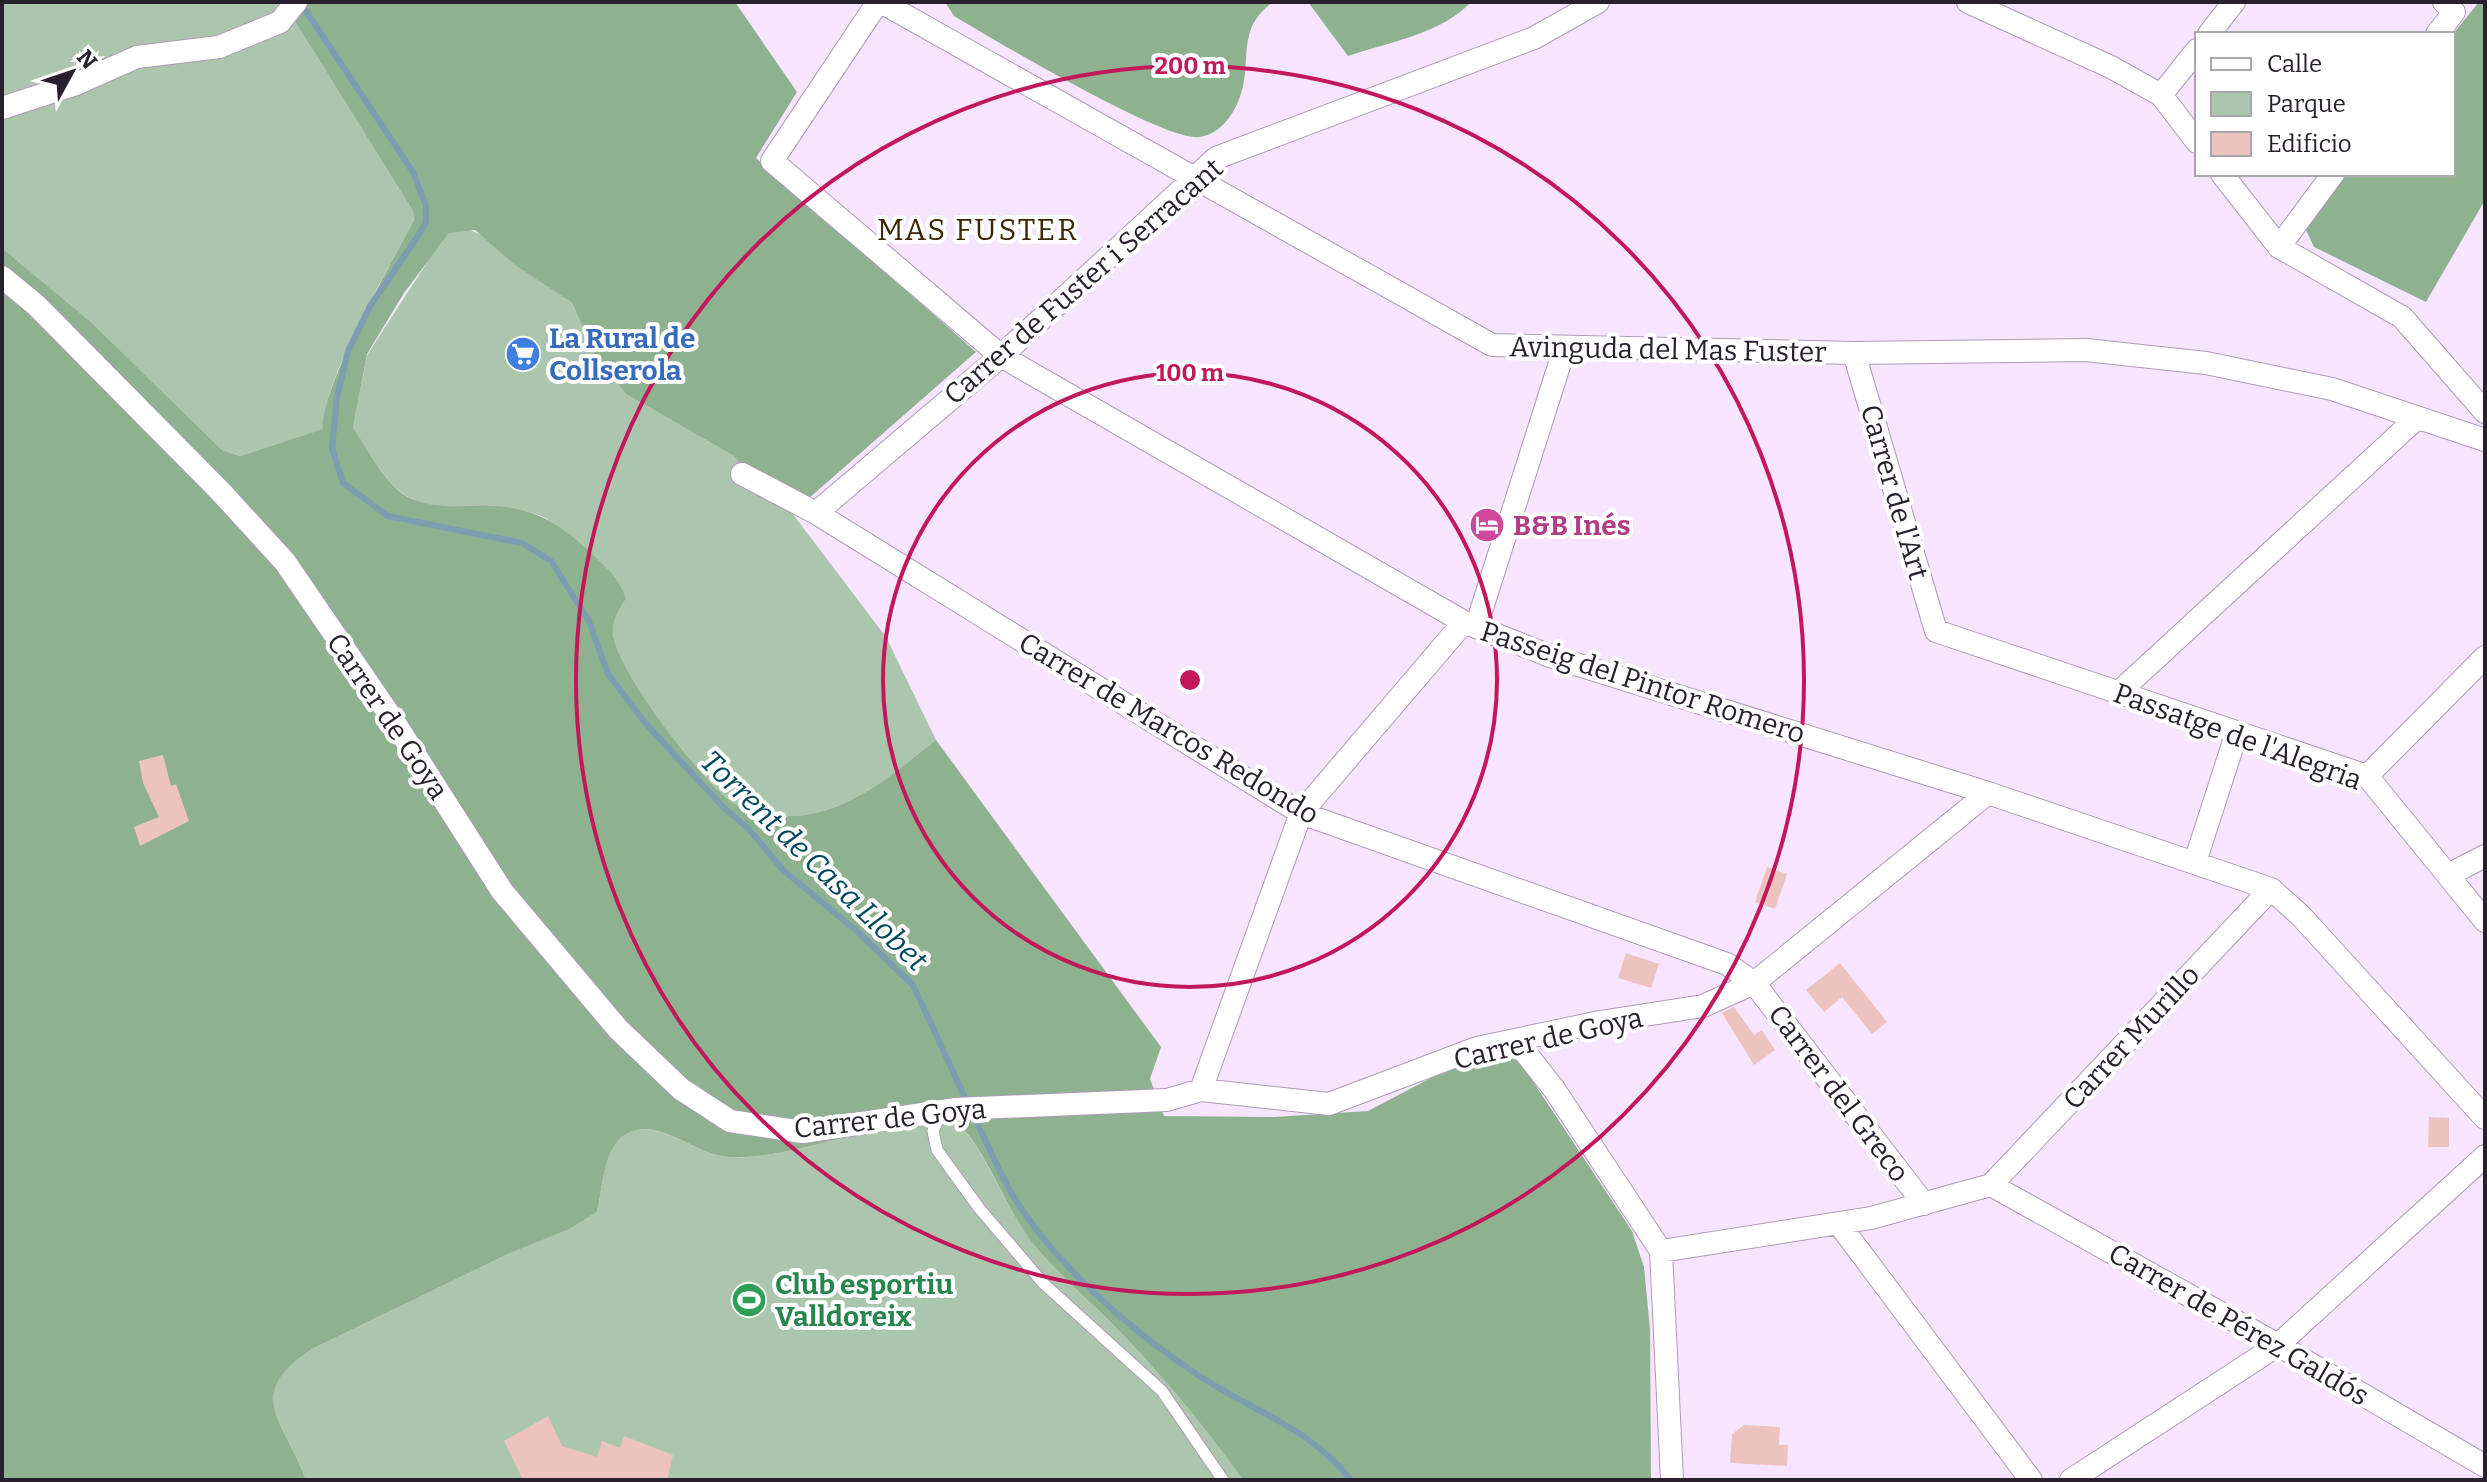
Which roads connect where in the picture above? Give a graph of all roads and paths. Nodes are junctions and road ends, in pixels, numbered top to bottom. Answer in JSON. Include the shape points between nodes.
{"nodes":[{"id":1,"x":296,"y":2,"type":"edge"},
{"id":2,"x":880,"y":2,"type":"edge"},
{"id":3,"x":1598,"y":2,"type":"edge"},
{"id":4,"x":1968,"y":2,"type":"edge"},
{"id":5,"x":2234,"y":2,"type":"edge"},
{"id":6,"x":2444,"y":2,"type":"edge"},
{"id":7,"x":2211,"y":32,"type":"edge"},
{"id":8,"x":2439,"y":32,"type":"edge"},
{"id":9,"x":2195,"y":52,"type":"edge"},
{"id":10,"x":2161,"y":95,"type":"junction"},
{"id":11,"x":2,"y":108,"type":"edge"},
{"id":12,"x":2195,"y":139,"type":"edge"},
{"id":13,"x":2224,"y":176,"type":"edge"},
{"id":14,"x":2332,"y":176,"type":"edge"},
{"id":15,"x":1196,"y":179,"type":"junction"},
{"id":16,"x":2279,"y":247,"type":"junction"},
{"id":17,"x":2,"y":277,"type":"edge"},
{"id":18,"x":1565,"y":347,"type":"junction"},
{"id":19,"x":1854,"y":353,"type":"junction"},
{"id":20,"x":1001,"y":356,"type":"junction"},
{"id":21,"x":2485,"y":412,"type":"edge"},
{"id":22,"x":2417,"y":418,"type":"junction"},
{"id":23,"x":2485,"y":440,"type":"edge"},
{"id":24,"x":742,"y":474,"type":"dead end"},
{"id":25,"x":816,"y":513,"type":"junction"},
{"id":26,"x":1470,"y":624,"type":"junction"},
{"id":27,"x":1936,"y":631,"type":"joint"},
{"id":28,"x":2485,"y":657,"type":"edge"},
{"id":29,"x":2118,"y":693,"type":"junction"},
{"id":30,"x":2237,"y":732,"type":"junction"},
{"id":31,"x":2367,"y":776,"type":"junction"},
{"id":32,"x":1988,"y":793,"type":"junction"},
{"id":33,"x":1301,"y":813,"type":"junction"},
{"id":34,"x":2485,"y":856,"type":"edge"},
{"id":35,"x":2195,"y":862,"type":"junction"},
{"id":36,"x":2448,"y":875,"type":"junction"},
{"id":37,"x":2271,"y":889,"type":"junction"},
{"id":38,"x":2485,"y":921,"type":"edge"},
{"id":39,"x":1754,"y":983,"type":"junction"},
{"id":40,"x":1517,"y":1042,"type":"junction"},
{"id":41,"x":1201,"y":1090,"type":"junction"},
{"id":42,"x":949,"y":1110,"type":"junction"},
{"id":43,"x":2485,"y":1118,"type":"edge"},
{"id":44,"x":2485,"y":1156,"type":"edge"},
{"id":45,"x":1991,"y":1185,"type":"junction"},
{"id":46,"x":1924,"y":1204,"type":"junction"},
{"id":47,"x":1839,"y":1224,"type":"junction"},
{"id":48,"x":1661,"y":1251,"type":"junction"},
{"id":49,"x":2278,"y":1345,"type":"junction"},
{"id":50,"x":2485,"y":1466,"type":"edge"},
{"id":51,"x":1223,"y":1480,"type":"edge"},
{"id":52,"x":1672,"y":1480,"type":"edge"},
{"id":53,"x":2031,"y":1480,"type":"edge"},
{"id":54,"x":2071,"y":1480,"type":"edge"}],
"edges":[{"from":1,"to":11,"type":"street","via":[[280,22],[219,47],[137,57]]},
{"from":2,"to":15,"type":"street","name":"Avinguda del Mas Fuster"},
{"from":2,"to":20,"type":"street","name":"Passeig del Pintor Romero","via":[[772,161]]},
{"from":3,"to":15,"type":"street","name":"Carrer de Fuster i Serracant","via":[[1534,38],[1216,158]]},
{"from":4,"to":10,"type":"street"},
{"from":5,"to":7,"type":"street"},
{"from":6,"to":8,"type":"street","via":[[2454,12]]},
{"from":9,"to":10,"type":"street"},
{"from":10,"to":12,"type":"street"},
{"from":13,"to":16,"type":"street"},
{"from":14,"to":16,"type":"street"},
{"from":15,"to":18,"type":"street","name":"Avinguda del Mas Fuster","via":[[1492,345]]},
{"from":15,"to":20,"type":"street","name":"Carrer de Fuster i Serracant"},
{"from":16,"to":21,"type":"street","via":[[2402,317]]},
{"from":17,"to":42,"type":"street","name":"Carrer de Goya","via":[[36,305],[285,562],[502,891],[618,1029],[681,1089],[730,1121],[803,1132]]},
{"from":18,"to":19,"type":"street","name":"Avinguda del Mas Fuster"},
{"from":18,"to":26,"type":"street"},
{"from":19,"to":22,"type":"street","name":"Avinguda del Mas Fuster","via":[[2086,350],[2206,363],[2332,389]]},
{"from":19,"to":27,"type":"street","name":"Carrer de l'Art"},
{"from":20,"to":25,"type":"street","name":"Carrer de Fuster i Serracant"},
{"from":20,"to":26,"type":"street","name":"Passeig del Pintor Romero"},
{"from":22,"to":23,"type":"street","name":"Avinguda del Mas Fuster"},
{"from":22,"to":29,"type":"street"},
{"from":24,"to":25,"type":"street","name":"Carrer de Marcos Redondo"},
{"from":25,"to":33,"type":"street","name":"Carrer de Marcos Redondo"},
{"from":26,"to":32,"type":"street","name":"Passeig del Pintor Romero","via":[[1550,656]]},
{"from":26,"to":33,"type":"street"},
{"from":27,"to":29,"type":"street","name":"Passatge de l'Alegria"},
{"from":28,"to":31,"type":"street"},
{"from":29,"to":30,"type":"street","name":"Passatge de l'Alegria"},
{"from":30,"to":31,"type":"street","name":"Passatge de l'Alegria"},
{"from":30,"to":35,"type":"street"},
{"from":31,"to":36,"type":"street","name":"Passatge de l'Alegria"},
{"from":32,"to":35,"type":"street","name":"Passeig del Pintor Romero"},
{"from":32,"to":39,"type":"street","name":"Carrer de Goya"},
{"from":33,"to":39,"type":"street","name":"Carrer de Marcos Redondo","via":[[1727,964]]},
{"from":33,"to":41,"type":"street"},
{"from":34,"to":36,"type":"street"},
{"from":35,"to":37,"type":"street","name":"Passeig del Pintor Romero"},
{"from":36,"to":38,"type":"street","name":"Passatge de l'Alegria"},
{"from":37,"to":43,"type":"street","name":"Passeig del Pintor Romero"},
{"from":37,"to":45,"type":"street","name":"Carrer Murillo"},
{"from":39,"to":40,"type":"street","name":"Carrer de Goya","via":[[1703,1006]]},
{"from":39,"to":46,"type":"street","name":"Carrer del Greco"},
{"from":40,"to":41,"type":"street","name":"Carrer de Goya","via":[[1477,1048],[1329,1104]]},
{"from":40,"to":48,"type":"street"},
{"from":41,"to":42,"type":"street","name":"Carrer de Goya","via":[[1167,1100]]},
{"from":42,"to":51,"type":"lane","via":[[933,1131],[937,1150],[979,1208],[1043,1283],[1162,1391]]},
{"from":44,"to":49,"type":"street"},
{"from":45,"to":46,"type":"street"},
{"from":45,"to":49,"type":"street","name":"Carrer de Pérez Galdós"},
{"from":46,"to":47,"type":"street"},
{"from":47,"to":48,"type":"street"},
{"from":47,"to":53,"type":"street"},
{"from":48,"to":52,"type":"street"},
{"from":49,"to":50,"type":"street","name":"Carrer de Pérez Galdós"},
{"from":49,"to":54,"type":"street"}]}
